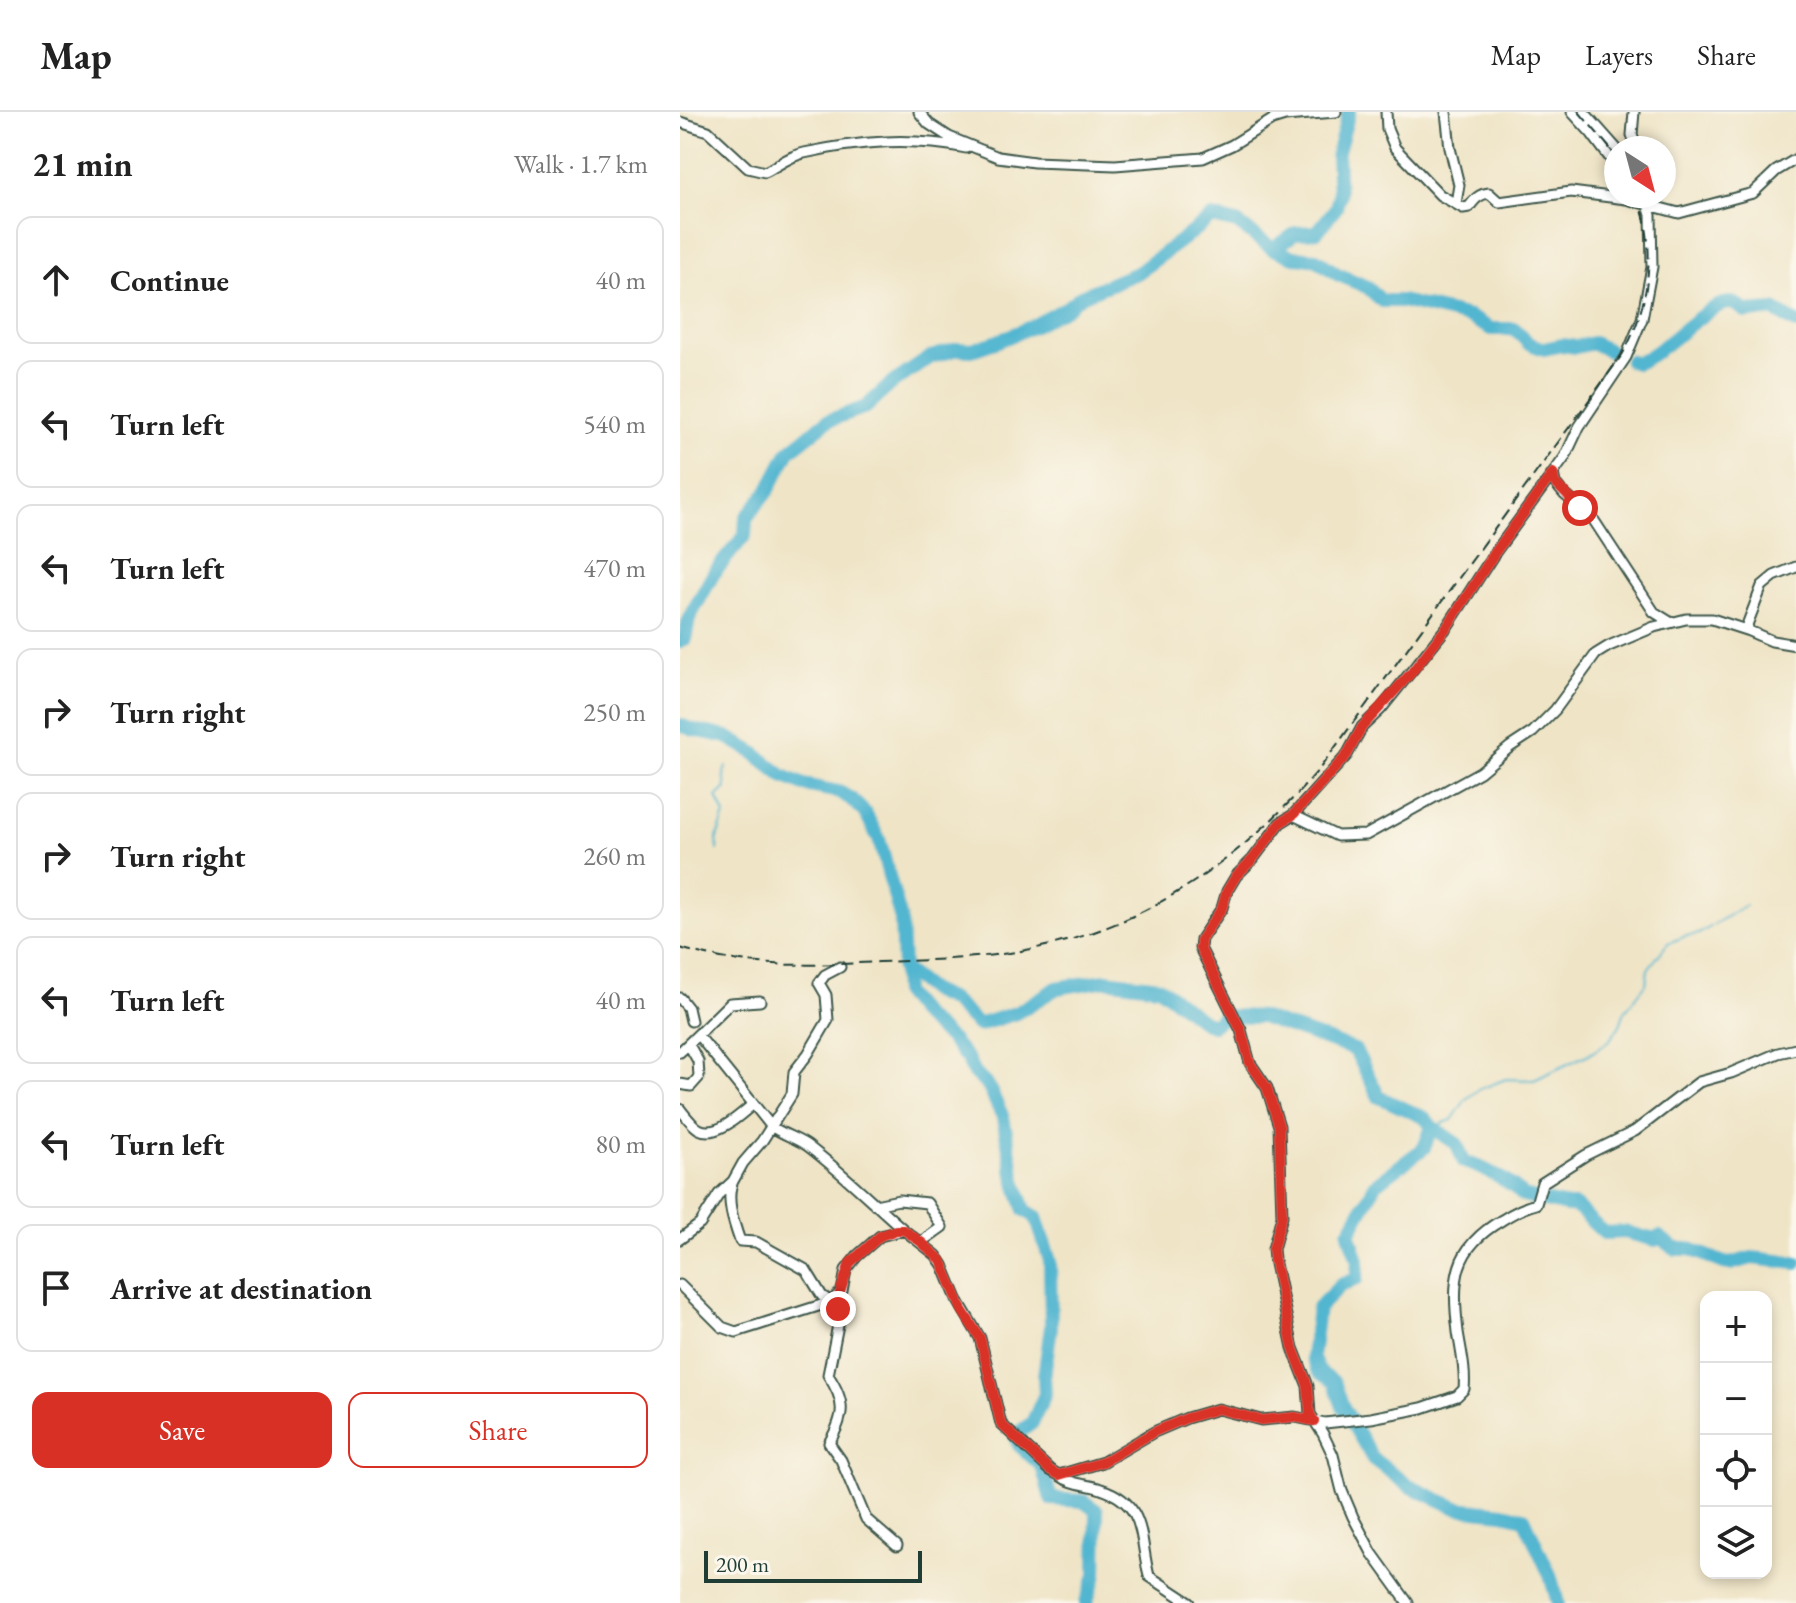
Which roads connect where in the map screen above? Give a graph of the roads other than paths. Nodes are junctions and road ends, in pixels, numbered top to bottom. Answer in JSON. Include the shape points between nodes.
{"nodes":[{"id":1,"x":919,"y":112,"type":"edge"},
{"id":2,"x":1334,"y":112,"type":"edge"},
{"id":3,"x":1386,"y":112,"type":"edge"},
{"id":4,"x":1446,"y":112,"type":"edge"},
{"id":5,"x":1572,"y":112,"type":"edge"},
{"id":6,"x":1584,"y":112,"type":"edge"},
{"id":7,"x":1634,"y":112,"type":"edge"},
{"id":8,"x":680,"y":122,"type":"edge"},
{"id":9,"x":1605,"y":136,"type":"edge"},
{"id":10,"x":1632,"y":136,"type":"edge"},
{"id":11,"x":1604,"y":150,"type":"edge"},
{"id":12,"x":982,"y":151,"type":"junction"},
{"id":13,"x":1796,"y":159,"type":"edge"},
{"id":14,"x":1604,"y":195,"type":"edge"},
{"id":15,"x":1456,"y":203,"type":"junction"},
{"id":16,"x":1651,"y":208,"type":"edge"},
{"id":17,"x":1667,"y":208,"type":"edge"},
{"id":18,"x":1553,"y":473,"type":"junction"},
{"id":19,"x":1796,"y":567,"type":"edge"},
{"id":20,"x":1670,"y":622,"type":"junction"},
{"id":21,"x":1749,"y":631,"type":"junction"},
{"id":22,"x":1796,"y":645,"type":"edge"},
{"id":23,"x":1293,"y":815,"type":"junction"},
{"id":24,"x":840,"y":967,"type":"dead end"},
{"id":25,"x":680,"y":998,"type":"edge"},
{"id":26,"x":760,"y":1001,"type":"dead end"},
{"id":27,"x":691,"y":1021,"type":"dead end"},
{"id":28,"x":698,"y":1035,"type":"junction"},
{"id":29,"x":689,"y":1045,"type":"junction"},
{"id":30,"x":1796,"y":1049,"type":"edge"},
{"id":31,"x":680,"y":1052,"type":"edge"},
{"id":32,"x":680,"y":1084,"type":"edge"},
{"id":33,"x":752,"y":1105,"type":"junction"},
{"id":34,"x":680,"y":1109,"type":"edge"},
{"id":35,"x":771,"y":1126,"type":"junction"},
{"id":36,"x":733,"y":1181,"type":"junction"},
{"id":37,"x":878,"y":1207,"type":"junction"},
{"id":38,"x":904,"y":1230,"type":"junction"},
{"id":39,"x":880,"y":1236,"type":"junction"},
{"id":40,"x":680,"y":1239,"type":"edge"},
{"id":41,"x":921,"y":1242,"type":"junction"},
{"id":42,"x":680,"y":1285,"type":"edge"},
{"id":43,"x":834,"y":1300,"type":"junction"},
{"id":44,"x":1314,"y":1421,"type":"junction"},
{"id":45,"x":1059,"y":1475,"type":"junction"},
{"id":46,"x":897,"y":1546,"type":"dead end"},
{"id":47,"x":1190,"y":1603,"type":"edge"},
{"id":48,"x":1408,"y":1603,"type":"edge"}],
"edges":[{"from":1,"to":12,"type":"street","via":[[934,127]]},
{"from":2,"to":12,"type":"street","via":[[1272,120],[1203,158],[1115,165],[1034,162]]},
{"from":3,"to":15,"type":"street","via":[[1395,148],[1427,184]]},
{"from":4,"to":15,"type":"street","via":[[1459,185]]},
{"from":5,"to":11,"type":"street"},
{"from":6,"to":9,"type":"street"},
{"from":7,"to":10,"type":"street"},
{"from":8,"to":12,"type":"street","via":[[708,131],[748,168],[765,172],[804,152],[868,142],[909,140]]},
{"from":13,"to":17,"type":"street","via":[[1747,196],[1679,213]]},
{"from":14,"to":15,"type":"street","via":[[1571,192],[1499,202],[1489,193],[1466,208]]},
{"from":16,"to":18,"type":"street","via":[[1652,267],[1642,319],[1626,357]]},
{"from":18,"to":20,"type":"street","via":[[1564,494],[1593,519],[1654,612]]},
{"from":18,"to":23,"type":"street","via":[[1447,627]]},
{"from":19,"to":21,"type":"street","via":[[1762,586],[1748,619]]},
{"from":20,"to":21,"type":"street","via":[[1712,619]]},
{"from":20,"to":23,"type":"street","via":[[1596,654],[1533,732],[1480,772],[1366,835],[1337,836]]},
{"from":21,"to":22,"type":"street"},
{"from":23,"to":44,"type":"street","via":[[1280,823],[1236,876],[1200,948],[1241,1030],[1250,1063],[1267,1088],[1279,1126],[1282,1216],[1274,1259]]},
{"from":24,"to":35,"type":"street","via":[[819,983],[828,1020],[794,1072],[792,1094]]},
{"from":25,"to":27,"type":"street"},
{"from":26,"to":28,"type":"street","via":[[730,1003]]},
{"from":28,"to":29,"type":"street"},
{"from":28,"to":33,"type":"street"},
{"from":29,"to":31,"type":"street"},
{"from":29,"to":32,"type":"street","via":[[699,1077],[691,1086]]},
{"from":30,"to":44,"type":"street","via":[[1699,1082],[1635,1131],[1542,1183],[1536,1204],[1486,1229],[1469,1245],[1455,1289],[1465,1384],[1461,1393],[1422,1408],[1371,1418]]},
{"from":33,"to":34,"type":"street","via":[[710,1131],[698,1128]]},
{"from":33,"to":35,"type":"street"},
{"from":35,"to":36,"type":"street"},
{"from":35,"to":37,"type":"street","via":[[845,1174]]},
{"from":36,"to":40,"type":"street","via":[[700,1224]]},
{"from":36,"to":43,"type":"street","via":[[730,1204],[740,1241],[754,1241],[806,1270],[822,1296]]},
{"from":37,"to":38,"type":"street"},
{"from":37,"to":39,"type":"street"},
{"from":37,"to":41,"type":"street","via":[[899,1200],[927,1203],[942,1227]]},
{"from":38,"to":39,"type":"street"},
{"from":38,"to":41,"type":"street"},
{"from":39,"to":43,"type":"street","via":[[850,1263]]},
{"from":41,"to":45,"type":"street","via":[[941,1260],[980,1338],[1001,1424]]},
{"from":42,"to":43,"type":"street","via":[[730,1332]]},
{"from":43,"to":46,"type":"street","via":[[839,1320],[828,1375],[842,1410],[829,1443],[866,1519]]},
{"from":44,"to":45,"type":"street","via":[[1261,1420],[1218,1409],[1154,1432],[1103,1462]]},
{"from":44,"to":48,"type":"street","via":[[1333,1455],[1353,1517]]},
{"from":45,"to":47,"type":"street","via":[[1103,1489],[1133,1509],[1141,1524],[1149,1576]]}]}
